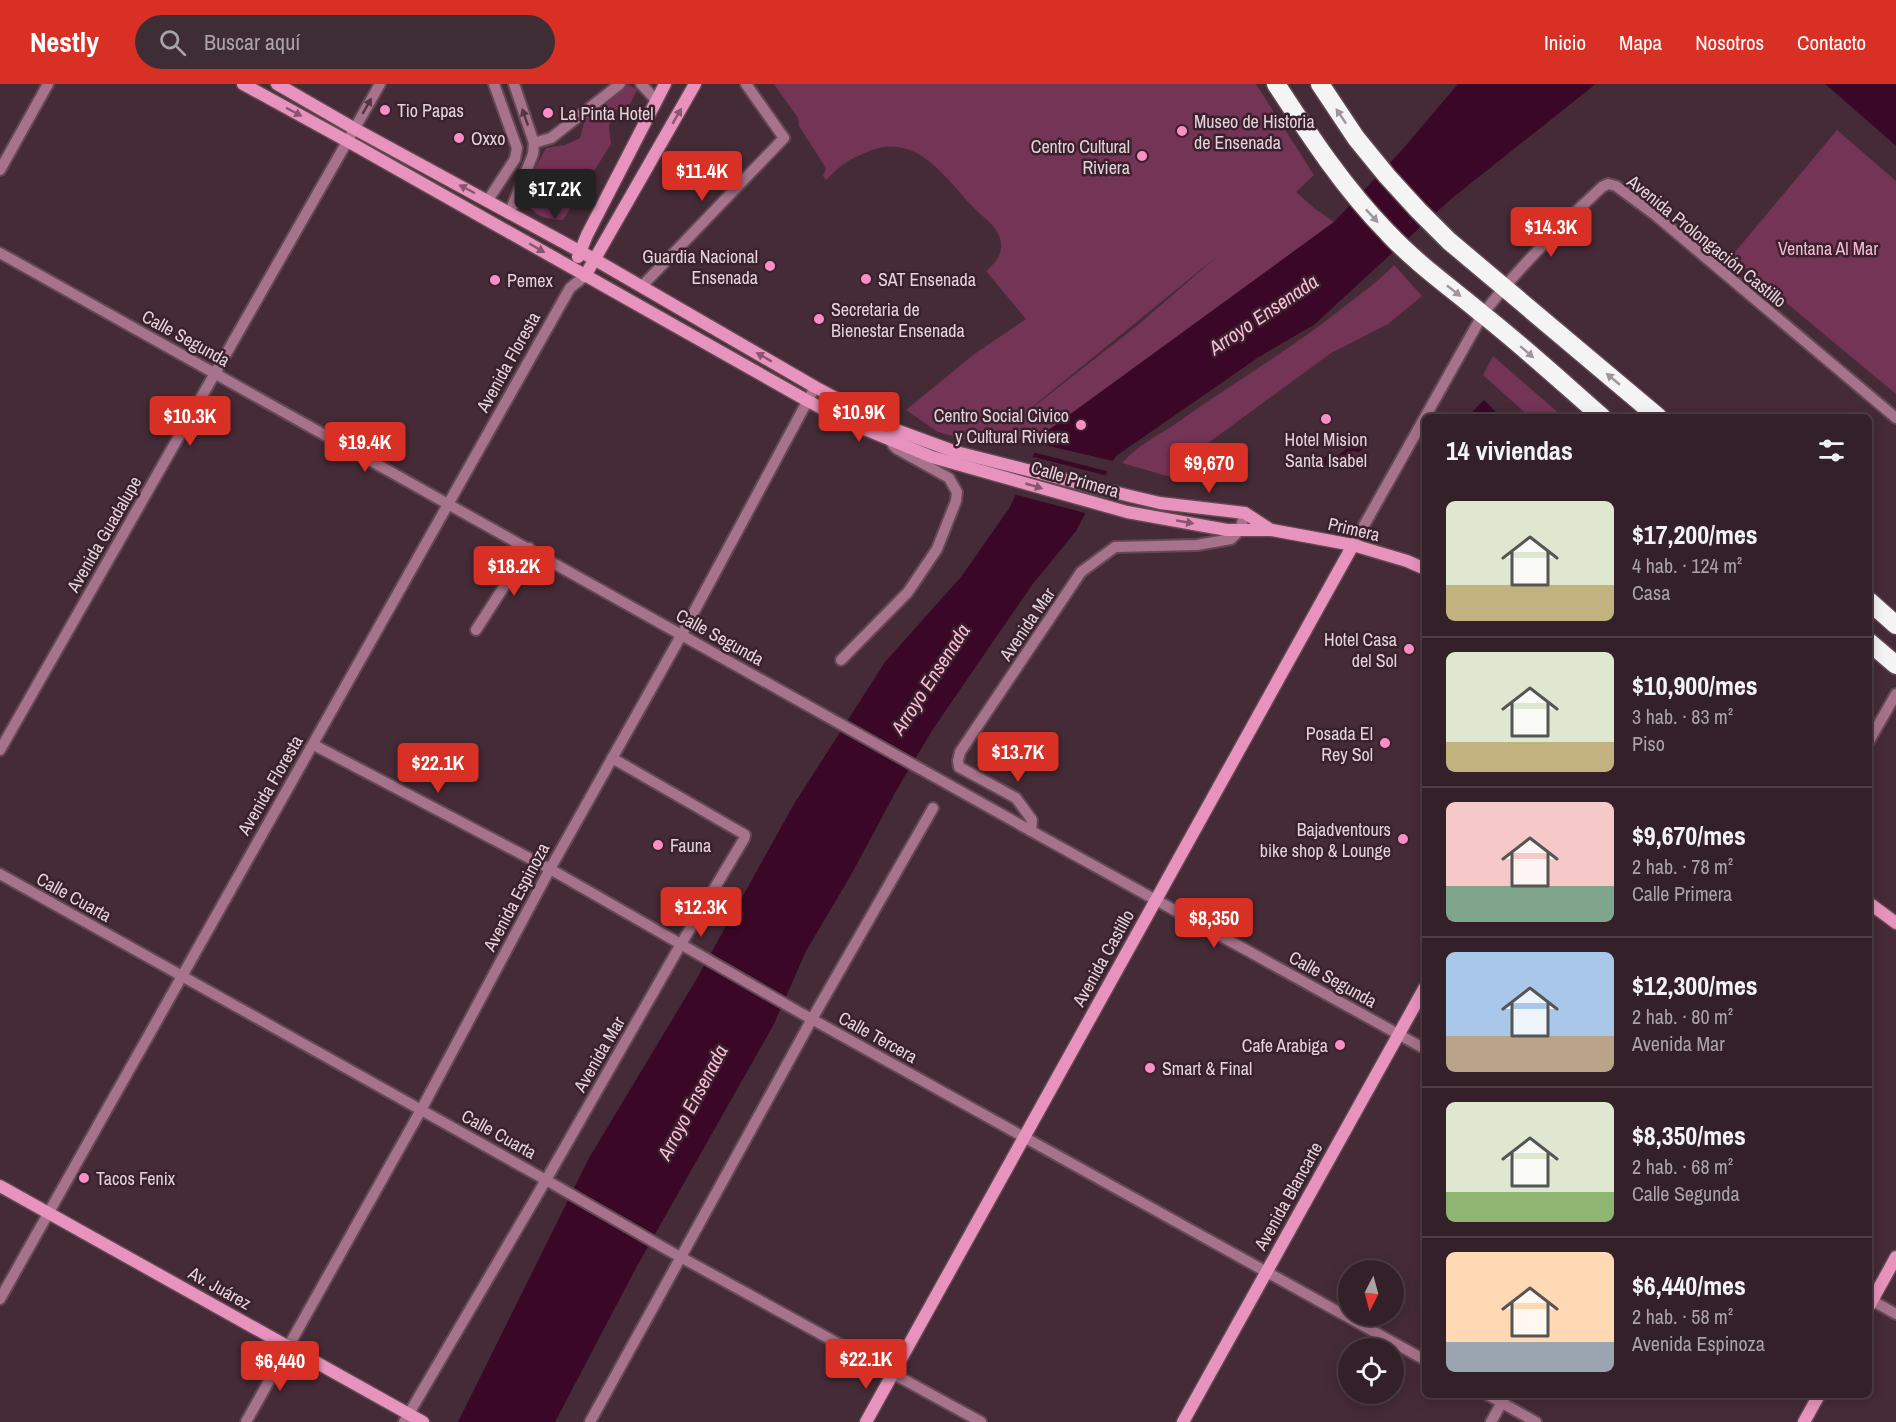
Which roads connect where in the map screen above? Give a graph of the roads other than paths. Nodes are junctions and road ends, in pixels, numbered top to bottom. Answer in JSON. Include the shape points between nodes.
{"nodes":[{"id":1,"x":48,"y":84,"type":"edge"},
{"id":2,"x":243,"y":84,"type":"edge"},
{"id":3,"x":277,"y":84,"type":"edge"},
{"id":4,"x":380,"y":84,"type":"edge"},
{"id":5,"x":494,"y":84,"type":"edge"},
{"id":6,"x":514,"y":84,"type":"edge"},
{"id":7,"x":620,"y":84,"type":"edge"},
{"id":8,"x":641,"y":84,"type":"edge"},
{"id":9,"x":664,"y":84,"type":"edge"},
{"id":10,"x":695,"y":84,"type":"edge"},
{"id":11,"x":746,"y":84,"type":"edge"},
{"id":12,"x":1276,"y":84,"type":"edge"},
{"id":13,"x":1320,"y":84,"type":"edge"},
{"id":14,"x":656,"y":100,"type":"junction"},
{"id":15,"x":355,"y":129,"type":"junction"},
{"id":16,"x":348,"y":141,"type":"junction"},
{"id":17,"x":534,"y":144,"type":"junction"},
{"id":18,"x":0,"y":170,"type":"edge"},
{"id":19,"x":488,"y":200,"type":"junction"},
{"id":20,"x":510,"y":212,"type":"junction"},
{"id":21,"x":580,"y":252,"type":"junction"},
{"id":22,"x":0,"y":253,"type":"edge"},
{"id":23,"x":594,"y":259,"type":"junction"},
{"id":24,"x":573,"y":269,"type":"junction"},
{"id":25,"x":585,"y":276,"type":"junction"},
{"id":26,"x":642,"y":286,"type":"junction"},
{"id":27,"x":1503,"y":287,"type":"junction"},
{"id":28,"x":570,"y":288,"type":"junction"},
{"id":29,"x":1483,"y":314,"type":"junction"},
{"id":30,"x":215,"y":373,"type":"junction"},
{"id":31,"x":815,"y":387,"type":"junction"},
{"id":32,"x":808,"y":401,"type":"junction"},
{"id":33,"x":1427,"y":414,"type":"edge"},
{"id":34,"x":1599,"y":414,"type":"edge"},
{"id":35,"x":1654,"y":414,"type":"edge"},
{"id":36,"x":1896,"y":418,"type":"edge"},
{"id":37,"x":1422,"y":422,"type":"edge"},
{"id":38,"x":894,"y":435,"type":"junction"},
{"id":39,"x":980,"y":464,"type":"junction"},
{"id":40,"x":449,"y":504,"type":"junction"},
{"id":41,"x":1245,"y":513,"type":"junction"},
{"id":42,"x":1240,"y":530,"type":"junction"},
{"id":43,"x":1272,"y":530,"type":"junction"},
{"id":44,"x":1353,"y":545,"type":"junction"},
{"id":45,"x":529,"y":548,"type":"junction"},
{"id":46,"x":1422,"y":567,"type":"edge"},
{"id":47,"x":1872,"y":604,"type":"edge"},
{"id":48,"x":1896,"y":625,"type":"edge"},
{"id":49,"x":476,"y":630,"type":"dead end"},
{"id":50,"x":682,"y":634,"type":"junction"},
{"id":51,"x":1872,"y":645,"type":"edge"},
{"id":52,"x":841,"y":660,"type":"dead end"},
{"id":53,"x":1896,"y":665,"type":"edge"},
{"id":54,"x":1896,"y":694,"type":"edge"},
{"id":55,"x":1872,"y":736,"type":"edge"},
{"id":56,"x":314,"y":745,"type":"junction"},
{"id":57,"x":0,"y":750,"type":"edge"},
{"id":58,"x":612,"y":758,"type":"junction"},
{"id":59,"x":933,"y":807,"type":"dead end"},
{"id":60,"x":1031,"y":831,"type":"junction"},
{"id":61,"x":550,"y":869,"type":"junction"},
{"id":62,"x":0,"y":874,"type":"edge"},
{"id":63,"x":1156,"y":900,"type":"junction"},
{"id":64,"x":1872,"y":905,"type":"edge"},
{"id":65,"x":1896,"y":923,"type":"edge"},
{"id":66,"x":685,"y":947,"type":"junction"},
{"id":67,"x":182,"y":976,"type":"junction"},
{"id":68,"x":1422,"y":993,"type":"edge"},
{"id":69,"x":812,"y":1019,"type":"junction"},
{"id":70,"x":1399,"y":1035,"type":"junction"},
{"id":71,"x":1422,"y":1047,"type":"edge"},
{"id":72,"x":421,"y":1110,"type":"junction"},
{"id":73,"x":1024,"y":1137,"type":"junction"},
{"id":74,"x":546,"y":1180,"type":"junction"},
{"id":75,"x":0,"y":1186,"type":"edge"},
{"id":76,"x":49,"y":1213,"type":"junction"},
{"id":77,"x":681,"y":1257,"type":"junction"},
{"id":78,"x":1896,"y":1257,"type":"edge"},
{"id":79,"x":1267,"y":1272,"type":"junction"},
{"id":80,"x":0,"y":1299,"type":"edge"},
{"id":81,"x":1872,"y":1299,"type":"edge"},
{"id":82,"x":1872,"y":1303,"type":"edge"},
{"id":83,"x":1896,"y":1314,"type":"edge"},
{"id":84,"x":288,"y":1347,"type":"junction"},
{"id":85,"x":1422,"y":1358,"type":"edge"},
{"id":86,"x":893,"y":1374,"type":"junction"},
{"id":87,"x":1817,"y":1398,"type":"edge"},
{"id":88,"x":1504,"y":1399,"type":"edge"},
{"id":89,"x":406,"y":1418,"type":"edge"},
{"id":90,"x":246,"y":1422,"type":"edge"},
{"id":91,"x":423,"y":1422,"type":"edge"},
{"id":92,"x":590,"y":1422,"type":"edge"},
{"id":93,"x":866,"y":1422,"type":"edge"},
{"id":94,"x":981,"y":1422,"type":"edge"},
{"id":95,"x":1183,"y":1422,"type":"edge"},
{"id":96,"x":1491,"y":1422,"type":"edge"},
{"id":97,"x":1536,"y":1422,"type":"edge"},
{"id":98,"x":1804,"y":1422,"type":"edge"}],
"edges":[{"from":1,"to":18,"type":"street"},
{"from":2,"to":16,"type":"main road","one_way":true},
{"from":3,"to":15,"type":"main road","name":"Calle Primera"},
{"from":15,"to":4,"type":"street","name":"Avenida Guadalupe","one_way":true},
{"from":5,"to":19,"type":"street","via":[[517,148],[515,159]]},
{"from":17,"to":6,"type":"street","one_way":true},
{"from":7,"to":17,"type":"street","via":[[551,138]]},
{"from":8,"to":14,"type":"street"},
{"from":9,"to":14,"type":"main road","name":"Avenida Floresta"},
{"from":23,"to":10,"type":"main road","name":"Avenida Floresta","one_way":true},
{"from":11,"to":26,"type":"street","via":[[784,138]]},
{"from":12,"to":29,"type":"highway","one_way":true,"via":[[1334,171],[1389,235]]},
{"from":27,"to":13,"type":"highway","one_way":true,"via":[[1418,210],[1363,147]]},
{"from":14,"to":21,"type":"main road","name":"Avenida Floresta"},
{"from":15,"to":16,"type":"street","name":"Avenida Guadalupe"},
{"from":19,"to":15,"type":"main road","name":"Calle Primera","one_way":true},
{"from":16,"to":24,"type":"main road","one_way":true},
{"from":16,"to":30,"type":"street","name":"Avenida Guadalupe"},
{"from":17,"to":20,"type":"street"},
{"from":19,"to":20,"type":"main road","name":"Calle Primera"},
{"from":20,"to":21,"type":"main road","name":"Calle Primera"},
{"from":21,"to":23,"type":"main road","name":"Calle Primera"},
{"from":21,"to":24,"type":"main road","name":"Avenida Floresta"},
{"from":22,"to":30,"type":"street","name":"Calle Segunda"},
{"from":23,"to":25,"type":"main road","name":"Avenida Floresta"},
{"from":23,"to":26,"type":"main road","name":"Calle Primera"},
{"from":24,"to":25,"type":"main road"},
{"from":24,"to":28,"type":"street","name":"Avenida Floresta"},
{"from":25,"to":28,"type":"street","name":"Avenida Floresta"},
{"from":25,"to":32,"type":"main road"},
{"from":31,"to":26,"type":"main road","name":"Calle Primera","one_way":true},
{"from":27,"to":29,"type":"street","name":"Avenida Prolongación Castillo"},
{"from":35,"to":27,"type":"highway","one_way":true},
{"from":27,"to":36,"type":"street","name":"Avenida Prolongación Castillo","via":[[1602,187],[1616,186]]},
{"from":28,"to":40,"type":"street","name":"Avenida Floresta"},
{"from":29,"to":33,"type":"street","name":"Avenida Castillo"},
{"from":29,"to":34,"type":"highway","one_way":true},
{"from":30,"to":40,"type":"street","name":"Calle Segunda"},
{"from":30,"to":57,"type":"street","name":"Avenida Guadalupe"},
{"from":31,"to":32,"type":"street","name":"Avenida Espinoza"},
{"from":31,"to":38,"type":"main road","name":"Calle Primera"},
{"from":32,"to":38,"type":"main road","via":[[850,423]]},
{"from":32,"to":50,"type":"street","name":"Avenida Espinoza"},
{"from":37,"to":44,"type":"street","name":"Avenida Castillo"},
{"from":38,"to":39,"type":"main road","name":"Calle Primera","via":[[956,452]]},
{"from":38,"to":39,"type":"main road","name":"Calle Primera","via":[[932,457],[960,465]]},
{"from":38,"to":52,"type":"street","via":[[897,449],[949,478],[957,492],[956,501],[938,549],[908,592]]},
{"from":39,"to":41,"type":"main road","name":"Calle Primera","via":[[1160,503]]},
{"from":39,"to":42,"type":"main road","name":"Calle Primera","one_way":true,"via":[[1127,512]]},
{"from":40,"to":45,"type":"street","name":"Calle Segunda"},
{"from":40,"to":56,"type":"street","name":"Avenida Floresta"},
{"from":41,"to":42,"type":"street"},
{"from":41,"to":43,"type":"main road","name":"Calle Primera"},
{"from":42,"to":43,"type":"main road","name":"Calle Primera"},
{"from":42,"to":60,"type":"street","name":"Avenida Mar","via":[[1230,539],[1197,545],[1115,547],[1081,572],[960,752],[958,761],[959,767],[1016,798],[1032,820]]},
{"from":43,"to":44,"type":"main road","name":"Primera"},
{"from":44,"to":46,"type":"main road","name":"Primera"},
{"from":44,"to":63,"type":"main road","name":"Avenida Castillo"},
{"from":45,"to":49,"type":"street"},
{"from":45,"to":50,"type":"street","name":"Calle Segunda"},
{"from":47,"to":48,"type":"highway"},
{"from":50,"to":58,"type":"street","name":"Avenida Espinoza"},
{"from":50,"to":60,"type":"street","name":"Calle Segunda"},
{"from":51,"to":53,"type":"highway"},
{"from":54,"to":55,"type":"street"},
{"from":56,"to":61,"type":"street","name":"Calle Tercera"},
{"from":56,"to":67,"type":"street","name":"Avenida Floresta"},
{"from":58,"to":61,"type":"street","name":"Avenida Espinoza"},
{"from":58,"to":66,"type":"street","name":"Avenida Mar","via":[[745,835]]},
{"from":59,"to":69,"type":"street"},
{"from":60,"to":63,"type":"street","name":"Calle Segunda"},
{"from":61,"to":66,"type":"street","name":"Calle Tercera"},
{"from":61,"to":72,"type":"street","name":"Avenida Espinoza"},
{"from":62,"to":67,"type":"street","name":"Calle Cuarta"},
{"from":63,"to":70,"type":"street","name":"Calle Segunda"},
{"from":63,"to":73,"type":"main road","name":"Avenida Castillo"},
{"from":64,"to":65,"type":"main road"},
{"from":66,"to":69,"type":"street","name":"Calle Tercera"},
{"from":66,"to":74,"type":"street","name":"Avenida Mar"},
{"from":67,"to":72,"type":"street","name":"Calle Cuarta"},
{"from":67,"to":76,"type":"street","name":"Avenida Floresta"},
{"from":68,"to":70,"type":"main road","name":"Avenida Blancarte"},
{"from":69,"to":73,"type":"street","name":"Calle Tercera"},
{"from":69,"to":77,"type":"street"},
{"from":70,"to":71,"type":"street","name":"Calle Segunda"},
{"from":70,"to":79,"type":"main road","name":"Avenida Blancarte"},
{"from":72,"to":74,"type":"street","name":"Calle Cuarta"},
{"from":72,"to":84,"type":"street","name":"Avenida Espinoza"},
{"from":73,"to":79,"type":"street","name":"Calle Tercera"},
{"from":73,"to":86,"type":"main road","name":"Avenida Castillo"},
{"from":74,"to":77,"type":"street","name":"Calle Cuarta"},
{"from":74,"to":89,"type":"street","name":"Avenida Mar"},
{"from":75,"to":76,"type":"main road","name":"Av. Juárez"},
{"from":76,"to":80,"type":"street","name":"Avenida Floresta"},
{"from":76,"to":84,"type":"main road","name":"Av. Juárez"},
{"from":77,"to":86,"type":"street","name":"Calle Cuarta"},
{"from":77,"to":92,"type":"street"},
{"from":78,"to":81,"type":"main road"},
{"from":79,"to":85,"type":"street","name":"Calle Tercera"},
{"from":79,"to":95,"type":"main road","name":"Avenida Blancarte"},
{"from":82,"to":83,"type":"street"},
{"from":84,"to":89,"type":"main road","name":"Av. Juárez"},
{"from":84,"to":90,"type":"street","name":"Avenida Espinoza"},
{"from":86,"to":93,"type":"main road","name":"Avenida Castillo"},
{"from":86,"to":94,"type":"street","name":"Calle Cuarta"},
{"from":87,"to":98,"type":"main road"},
{"from":88,"to":96,"type":"street"},
{"from":88,"to":97,"type":"street"},
{"from":89,"to":91,"type":"main road","name":"Av. Juárez"}]}
